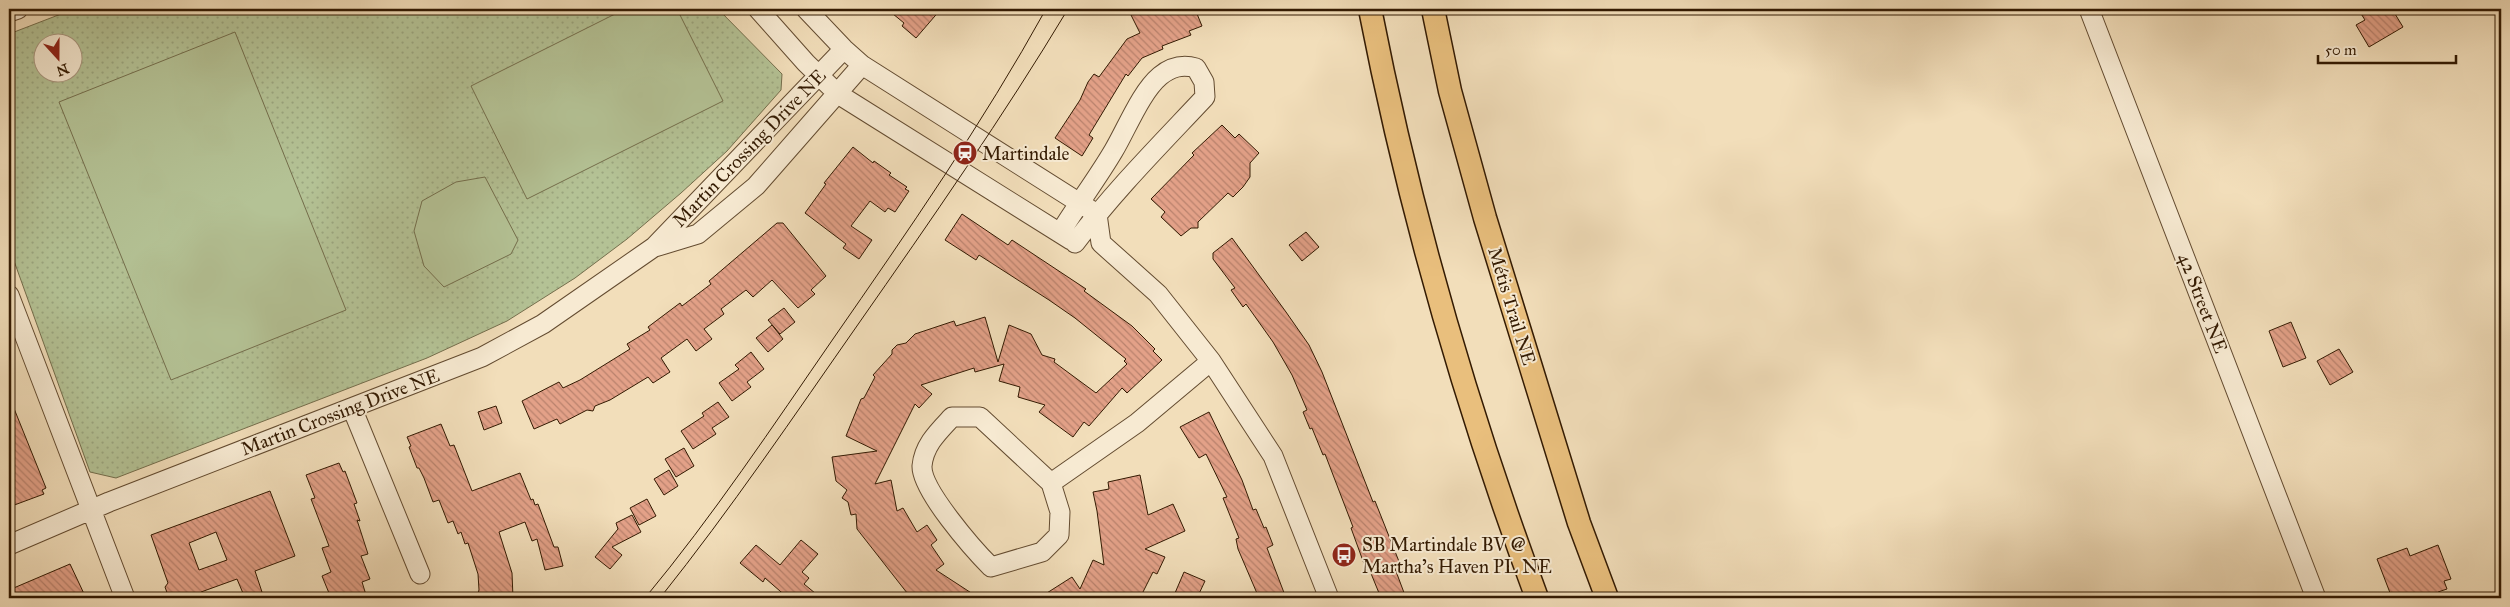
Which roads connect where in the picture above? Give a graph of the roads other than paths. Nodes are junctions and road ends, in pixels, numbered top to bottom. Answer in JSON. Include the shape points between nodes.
{"nodes":[{"id":1,"x":18,"y":9,"type":"edge"},
{"id":2,"x":758,"y":9,"type":"edge"},
{"id":3,"x":806,"y":9,"type":"edge"},
{"id":4,"x":1370,"y":9,"type":"edge"},
{"id":5,"x":1433,"y":9,"type":"edge"},
{"id":6,"x":2089,"y":9,"type":"edge"},
{"id":7,"x":9,"y":12,"type":"edge"},
{"id":8,"x":844,"y":50,"type":"junction"},
{"id":9,"x":862,"y":65,"type":"junction"},
{"id":10,"x":819,"y":77,"type":"junction"},
{"id":11,"x":838,"y":94,"type":"junction"},
{"id":12,"x":1079,"y":203,"type":"junction"},
{"id":13,"x":1097,"y":214,"type":"junction"},
{"id":14,"x":1067,"y":238,"type":"junction"},
{"id":15,"x":1101,"y":243,"type":"junction"},
{"id":16,"x":654,"y":247,"type":"junction"},
{"id":17,"x":9,"y":295,"type":"edge"},
{"id":18,"x":1211,"y":361,"type":"junction"},
{"id":19,"x":352,"y":408,"type":"junction"},
{"id":20,"x":1051,"y":483,"type":"junction"},
{"id":21,"x":90,"y":510,"type":"junction"},
{"id":22,"x":9,"y":545,"type":"edge"},
{"id":23,"x":420,"y":574,"type":"dead end"},
{"id":24,"x":125,"y":598,"type":"edge"},
{"id":25,"x":1329,"y":598,"type":"edge"},
{"id":26,"x":1537,"y":598,"type":"edge"},
{"id":27,"x":1607,"y":598,"type":"edge"},
{"id":28,"x":2316,"y":598,"type":"edge"}],
"edges":[{"from":1,"to":7,"type":"street"},
{"from":2,"to":10,"type":"street"},
{"from":3,"to":8,"type":"street"},
{"from":4,"to":26,"type":"main road","via":[[1404,161],[1455,358]]},
{"from":5,"to":27,"type":"main road","name":"Métis Trail NE","via":[[1450,91],[1485,218],[1579,523]]},
{"from":6,"to":28,"type":"street","name":"42 Street NE"},
{"from":8,"to":9,"type":"street"},
{"from":8,"to":10,"type":"street","name":"Martin Crossing Drive NE"},
{"from":9,"to":11,"type":"street","name":"Martin Crossing Drive NE"},
{"from":9,"to":12,"type":"street"},
{"from":10,"to":11,"type":"street"},
{"from":10,"to":16,"type":"street","name":"Martin Crossing Drive NE"},
{"from":11,"to":14,"type":"street"},
{"from":11,"to":16,"type":"street","name":"Martin Crossing Drive NE","via":[[756,186],[698,234]]},
{"from":12,"to":13,"type":"street"},
{"from":12,"to":13,"type":"street","via":[[1150,87],[1171,69],[1184,65],[1196,68],[1204,82],[1205,97]]},
{"from":12,"to":14,"type":"street"},
{"from":13,"to":14,"type":"street"},
{"from":13,"to":15,"type":"street"},
{"from":14,"to":15,"type":"street"},
{"from":15,"to":18,"type":"street","via":[[1158,294]]},
{"from":16,"to":19,"type":"street","name":"Martin Crossing Drive NE","via":[[543,324],[482,357]]},
{"from":17,"to":21,"type":"street"},
{"from":18,"to":20,"type":"street","via":[[1137,423]]},
{"from":18,"to":25,"type":"street","via":[[1273,456]]},
{"from":19,"to":21,"type":"street","name":"Martin Crossing Drive NE"},
{"from":19,"to":23,"type":"street"},
{"from":20,"to":20,"type":"street","via":[[1060,512],[1059,535],[1042,552],[992,567],[969,545],[935,498],[922,468],[926,448],[952,417],[980,417]]},
{"from":21,"to":22,"type":"street","name":"Martin Crossing Drive NE"},
{"from":21,"to":24,"type":"street"}]}
